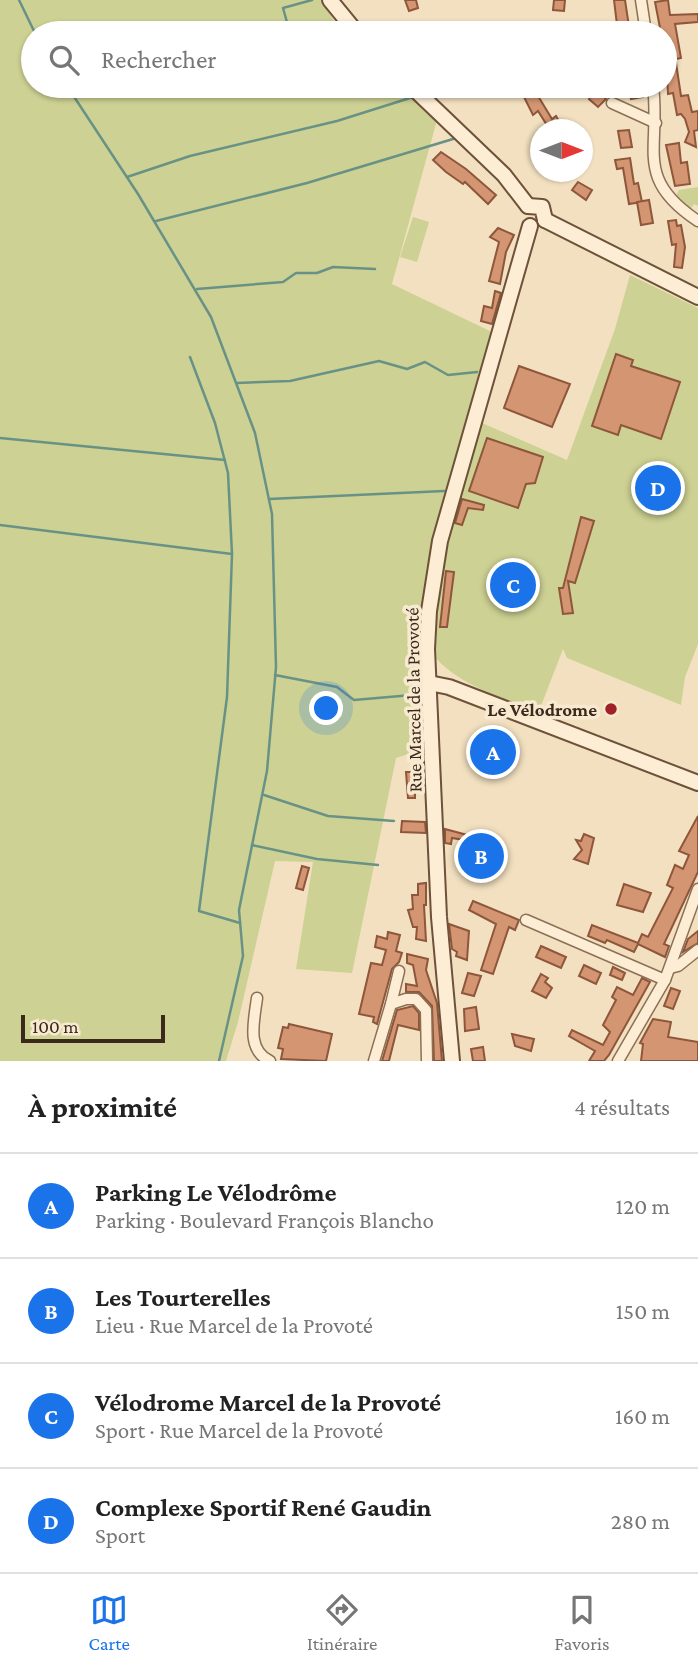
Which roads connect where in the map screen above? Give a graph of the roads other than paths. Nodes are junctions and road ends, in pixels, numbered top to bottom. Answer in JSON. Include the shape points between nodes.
{"nodes":[{"id":1,"x":330,"y":0,"type":"edge"},
{"id":2,"x":641,"y":0,"type":"edge"},
{"id":3,"x":347,"y":21,"type":"edge"},
{"id":4,"x":644,"y":21,"type":"edge"},
{"id":5,"x":424,"y":98,"type":"edge"},
{"id":6,"x":654,"y":98,"type":"edge"},
{"id":7,"x":612,"y":103,"type":"dead end"},
{"id":8,"x":656,"y":123,"type":"junction"},
{"id":9,"x":528,"y":206,"type":"junction"},
{"id":10,"x":545,"y":220,"type":"junction"},
{"id":11,"x":698,"y":221,"type":"edge"},
{"id":12,"x":530,"y":226,"type":"junction"},
{"id":13,"x":698,"y":297,"type":"edge"},
{"id":14,"x":429,"y":683,"type":"junction"},
{"id":15,"x":698,"y":783,"type":"edge"},
{"id":16,"x":698,"y":889,"type":"edge"},
{"id":17,"x":526,"y":920,"type":"dead end"},
{"id":18,"x":698,"y":950,"type":"edge"},
{"id":19,"x":670,"y":968,"type":"junction"},
{"id":20,"x":399,"y":971,"type":"dead end"},
{"id":21,"x":665,"y":980,"type":"junction"},
{"id":22,"x":257,"y":998,"type":"dead end"},
{"id":23,"x":391,"y":1004,"type":"junction"},
{"id":24,"x":270,"y":1061,"type":"edge"},
{"id":25,"x":374,"y":1061,"type":"edge"},
{"id":26,"x":427,"y":1061,"type":"edge"},
{"id":27,"x":452,"y":1061,"type":"edge"},
{"id":28,"x":618,"y":1061,"type":"edge"}],
"edges":[{"from":1,"to":3,"type":"main road"},
{"from":2,"to":4,"type":"street"},
{"from":5,"to":9,"type":"main road","via":[[504,175]]},
{"from":6,"to":8,"type":"street"},
{"from":7,"to":8,"type":"street"},
{"from":8,"to":11,"type":"street","via":[[652,142],[658,180],[674,204]]},
{"from":9,"to":10,"type":"main road","via":[[542,207]]},
{"from":9,"to":12,"type":"main road","via":[[523,216]]},
{"from":10,"to":12,"type":"main road"},
{"from":10,"to":13,"type":"main road"},
{"from":12,"to":14,"type":"main road","name":"Rue Marcel de la Provoté","via":[[440,541],[429,611]]},
{"from":14,"to":15,"type":"main road"},
{"from":14,"to":27,"type":"main road","name":"Rue Marcel de la Provoté","via":[[439,917]]},
{"from":16,"to":19,"type":"street"},
{"from":17,"to":21,"type":"street"},
{"from":18,"to":19,"type":"street"},
{"from":19,"to":21,"type":"street"},
{"from":20,"to":23,"type":"street"},
{"from":21,"to":28,"type":"street"},
{"from":22,"to":24,"type":"street","via":[[254,1047]]},
{"from":23,"to":25,"type":"street"},
{"from":23,"to":26,"type":"street","via":[[406,999],[422,1004],[428,1025]]}]}
